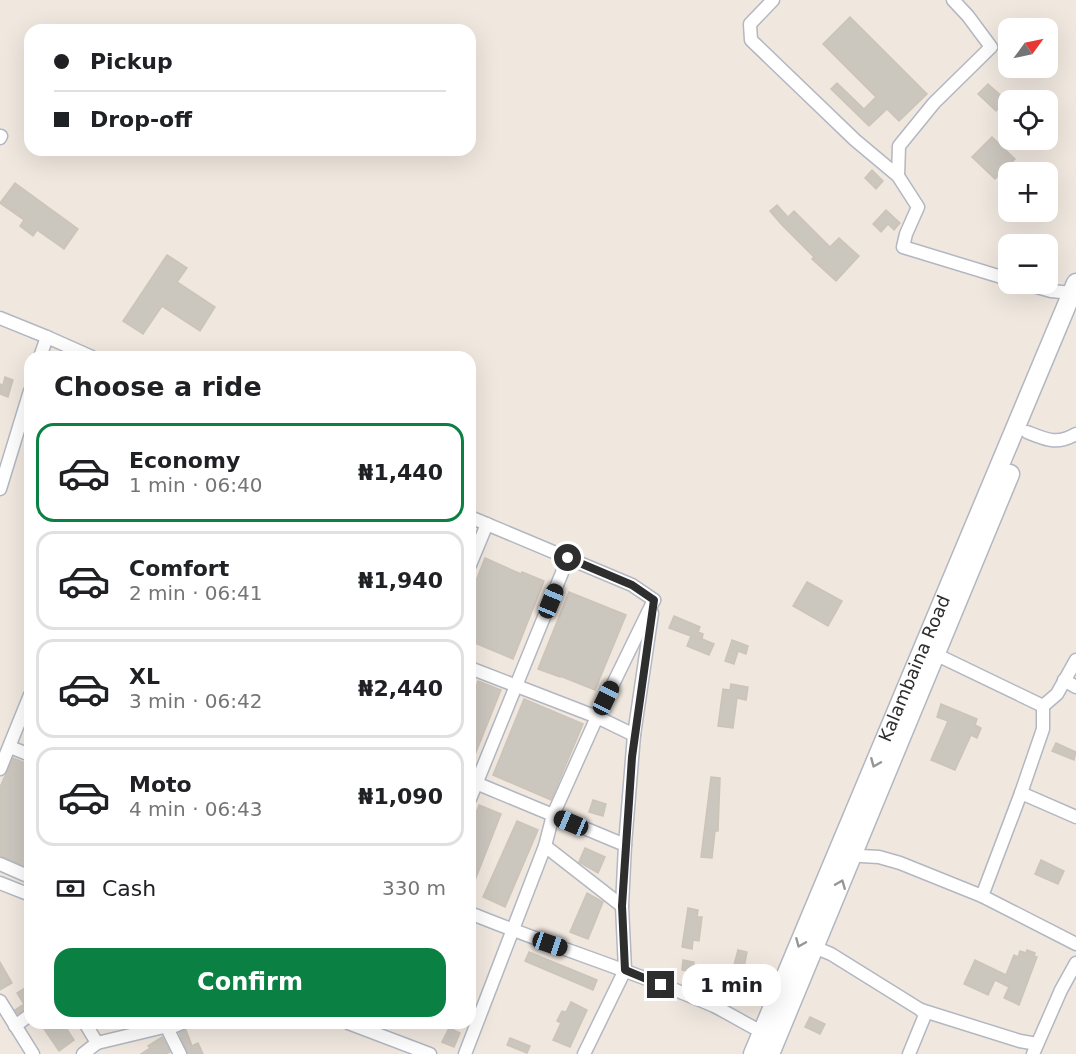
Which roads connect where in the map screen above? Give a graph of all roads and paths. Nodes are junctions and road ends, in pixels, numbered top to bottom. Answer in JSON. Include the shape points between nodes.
{"nodes":[{"id":1,"x":773,"y":0,"type":"edge"},
{"id":2,"x":953,"y":0,"type":"edge"},
{"id":3,"x":898,"y":176,"type":"junction"},
{"id":4,"x":998,"y":276,"type":"edge"},
{"id":5,"x":1058,"y":287,"type":"edge"},
{"id":6,"x":1074,"y":288,"type":"edge"},
{"id":7,"x":1076,"y":313,"type":"edge"},
{"id":8,"x":0,"y":318,"type":"edge"},
{"id":9,"x":47,"y":336,"type":"junction"},
{"id":10,"x":42,"y":351,"type":"edge"},
{"id":11,"x":79,"y":351,"type":"edge"},
{"id":12,"x":24,"y":411,"type":"edge"},
{"id":13,"x":1027,"y":432,"type":"junction"},
{"id":14,"x":1076,"y":434,"type":"edge"},
{"id":15,"x":0,"y":489,"type":"edge"},
{"id":16,"x":476,"y":519,"type":"edge"},
{"id":17,"x":487,"y":524,"type":"junction"},
{"id":18,"x":476,"y":551,"type":"edge"},
{"id":19,"x":568,"y":558,"type":"junction"},
{"id":20,"x":654,"y":600,"type":"junction"},
{"id":21,"x":935,"y":654,"type":"junction"},
{"id":22,"x":1076,"y":660,"type":"edge"},
{"id":23,"x":476,"y":670,"type":"edge"},
{"id":24,"x":1064,"y":680,"type":"junction"},
{"id":25,"x":515,"y":686,"type":"junction"},
{"id":26,"x":1076,"y":687,"type":"edge"},
{"id":27,"x":1043,"y":706,"type":"junction"},
{"id":28,"x":24,"y":711,"type":"edge"},
{"id":29,"x":597,"y":717,"type":"junction"},
{"id":30,"x":634,"y":735,"type":"junction"},
{"id":31,"x":10,"y":747,"type":"junction"},
{"id":32,"x":24,"y":753,"type":"edge"},
{"id":33,"x":0,"y":769,"type":"edge"},
{"id":34,"x":476,"y":775,"type":"edge"},
{"id":35,"x":476,"y":783,"type":"edge"},
{"id":36,"x":1021,"y":794,"type":"junction"},
{"id":37,"x":553,"y":815,"type":"junction"},
{"id":38,"x":1076,"y":817,"type":"edge"},
{"id":39,"x":625,"y":845,"type":"junction"},
{"id":40,"x":545,"y":846,"type":"junction"},
{"id":41,"x":854,"y":851,"type":"junction"},
{"id":42,"x":0,"y":864,"type":"edge"},
{"id":43,"x":24,"y":874,"type":"edge"},
{"id":44,"x":0,"y":882,"type":"edge"},
{"id":45,"x":24,"y":891,"type":"edge"},
{"id":46,"x":982,"y":896,"type":"junction"},
{"id":47,"x":622,"y":906,"type":"junction"},
{"id":48,"x":476,"y":915,"type":"edge"},
{"id":49,"x":512,"y":930,"type":"junction"},
{"id":50,"x":1076,"y":944,"type":"edge"},
{"id":51,"x":814,"y":947,"type":"junction"},
{"id":52,"x":1076,"y":963,"type":"edge"},
{"id":53,"x":625,"y":970,"type":"junction"},
{"id":54,"x":0,"y":1001,"type":"edge"},
{"id":55,"x":921,"y":1010,"type":"junction"},
{"id":56,"x":24,"y":1019,"type":"edge"},
{"id":57,"x":476,"y":1025,"type":"edge"},
{"id":58,"x":15,"y":1026,"type":"junction"},
{"id":59,"x":89,"y":1029,"type":"edge"},
{"id":60,"x":156,"y":1029,"type":"edge"},
{"id":61,"x":170,"y":1029,"type":"edge"},
{"id":62,"x":364,"y":1029,"type":"edge"},
{"id":63,"x":474,"y":1029,"type":"edge"},
{"id":64,"x":762,"y":1032,"type":"junction"},
{"id":65,"x":97,"y":1043,"type":"junction"},
{"id":66,"x":1035,"y":1049,"type":"edge"},
{"id":67,"x":29,"y":1053,"type":"edge"},
{"id":68,"x":83,"y":1054,"type":"edge"},
{"id":69,"x":180,"y":1054,"type":"edge"},
{"id":70,"x":430,"y":1054,"type":"edge"},
{"id":71,"x":465,"y":1054,"type":"edge"},
{"id":72,"x":584,"y":1054,"type":"edge"},
{"id":73,"x":753,"y":1054,"type":"edge"},
{"id":74,"x":770,"y":1054,"type":"edge"},
{"id":75,"x":909,"y":1054,"type":"edge"}],
"edges":[{"from":1,"to":3,"type":"street","via":[[750,24],[751,40]]},
{"from":2,"to":3,"type":"street","via":[[991,47],[899,146]]},
{"from":3,"to":4,"type":"street","via":[[918,207],[903,247]]},
{"from":5,"to":6,"type":"street"},
{"from":6,"to":64,"type":"main road","name":"Kalambaina Road","one_way":true},
{"from":7,"to":13,"type":"main road"},
{"from":8,"to":9,"type":"street"},
{"from":9,"to":10,"type":"street"},
{"from":9,"to":11,"type":"street"},
{"from":12,"to":15,"type":"street"},
{"from":13,"to":14,"type":"street","via":[[1047,440],[1064,441]]},
{"from":13,"to":21,"type":"main road"},
{"from":16,"to":17,"type":"street"},
{"from":17,"to":18,"type":"street"},
{"from":17,"to":19,"type":"street"},
{"from":19,"to":20,"type":"street","via":[[632,585]]},
{"from":19,"to":25,"type":"street"},
{"from":20,"to":29,"type":"street"},
{"from":20,"to":30,"type":"street"},
{"from":21,"to":27,"type":"street"},
{"from":21,"to":41,"type":"main road"},
{"from":22,"to":24,"type":"street"},
{"from":23,"to":25,"type":"street"},
{"from":24,"to":26,"type":"street"},
{"from":24,"to":27,"type":"street","via":[[1057,694]]},
{"from":25,"to":29,"type":"street"},
{"from":25,"to":34,"type":"street"},
{"from":27,"to":36,"type":"street","via":[[1043,729]]},
{"from":28,"to":31,"type":"street"},
{"from":29,"to":30,"type":"street"},
{"from":29,"to":37,"type":"street"},
{"from":30,"to":39,"type":"street"},
{"from":31,"to":32,"type":"street"},
{"from":31,"to":33,"type":"street"},
{"from":35,"to":37,"type":"street"},
{"from":36,"to":38,"type":"street"},
{"from":36,"to":46,"type":"street"},
{"from":37,"to":39,"type":"street"},
{"from":37,"to":40,"type":"street"},
{"from":39,"to":47,"type":"street"},
{"from":40,"to":47,"type":"street"},
{"from":40,"to":49,"type":"street"},
{"from":41,"to":46,"type":"street","via":[[861,856],[879,856],[900,863]]},
{"from":51,"to":41,"type":"main road","one_way":true},
{"from":42,"to":43,"type":"street"},
{"from":44,"to":45,"type":"street"},
{"from":46,"to":50,"type":"street"},
{"from":47,"to":53,"type":"street"},
{"from":48,"to":49,"type":"street"},
{"from":49,"to":53,"type":"street"},
{"from":49,"to":57,"type":"street"},
{"from":51,"to":55,"type":"street"},
{"from":51,"to":74,"type":"main road"},
{"from":52,"to":66,"type":"street"},
{"from":53,"to":64,"type":"street","via":[[715,1007]]},
{"from":53,"to":72,"type":"street"},
{"from":54,"to":58,"type":"street"},
{"from":55,"to":66,"type":"street"},
{"from":55,"to":75,"type":"street","via":[[925,1015]]},
{"from":56,"to":58,"type":"street"},
{"from":58,"to":67,"type":"street"},
{"from":59,"to":65,"type":"street"},
{"from":60,"to":65,"type":"street"},
{"from":61,"to":69,"type":"street"},
{"from":62,"to":70,"type":"street"},
{"from":63,"to":71,"type":"street"},
{"from":64,"to":73,"type":"main road","name":"Kalambaina Road"},
{"from":65,"to":68,"type":"street"}]}
